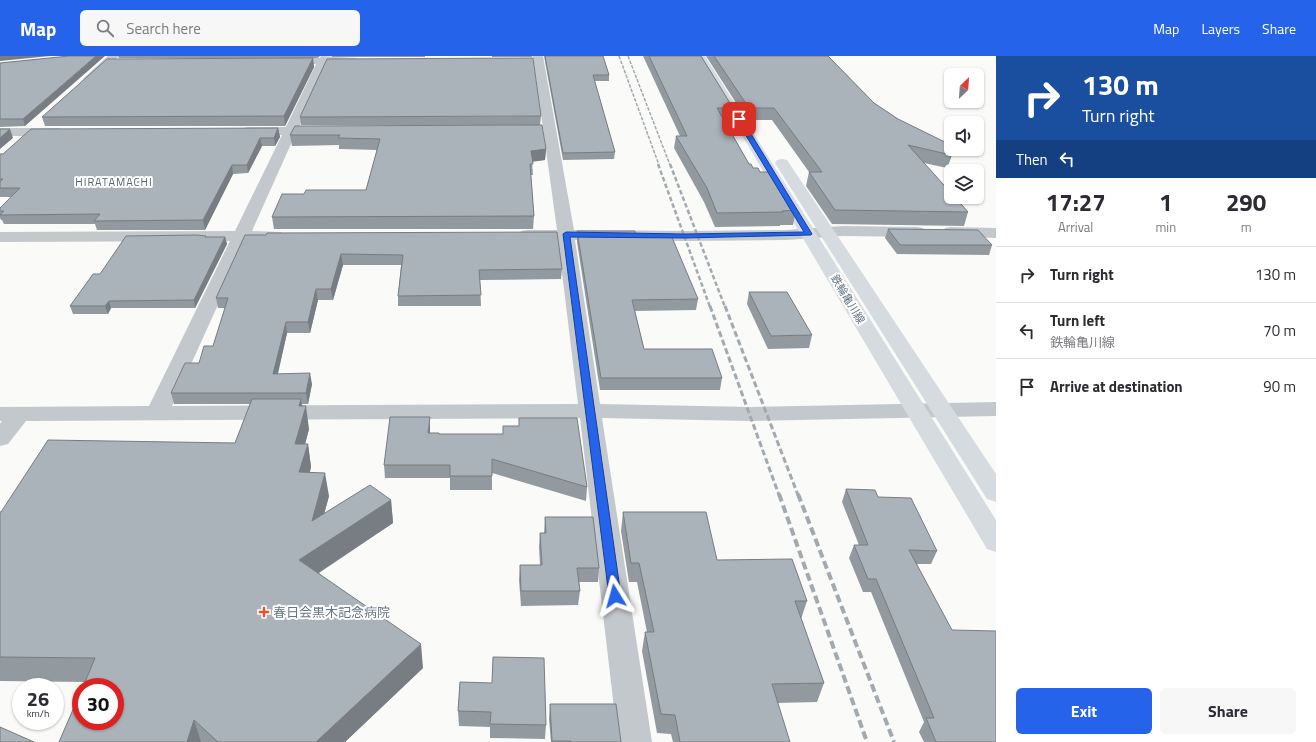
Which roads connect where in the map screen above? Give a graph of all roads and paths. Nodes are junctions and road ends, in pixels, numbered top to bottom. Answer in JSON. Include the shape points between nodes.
{"nodes":[{"id":1,"x":700,"y":56,"type":"edge"},
{"id":2,"x":713,"y":56,"type":"edge"},
{"id":3,"x":325,"y":59,"type":"edge"},
{"id":4,"x":536,"y":59,"type":"edge"},
{"id":5,"x":115,"y":61,"type":"edge"},
{"id":6,"x":364,"y":61,"type":"edge"},
{"id":7,"x":270,"y":62,"type":"edge"},
{"id":8,"x":79,"y":88,"type":"edge"},
{"id":9,"x":46,"y":118,"type":"edge"},
{"id":10,"x":290,"y":131,"type":"junction"},
{"id":11,"x":337,"y":131,"type":"edge"},
{"id":12,"x":0,"y":132,"type":"edge"},
{"id":13,"x":29,"y":132,"type":"junction"},
{"id":14,"x":69,"y":132,"type":"edge"},
{"id":15,"x":235,"y":132,"type":"edge"},
{"id":16,"x":17,"y":143,"type":"edge"},
{"id":17,"x":827,"y":232,"type":"junction"},
{"id":18,"x":996,"y":233,"type":"edge"},
{"id":19,"x":566,"y":234,"type":"junction"},
{"id":20,"x":808,"y":234,"type":"junction"},
{"id":21,"x":510,"y":235,"type":"edge"},
{"id":22,"x":240,"y":236,"type":"junction"},
{"id":23,"x":288,"y":236,"type":"edge"},
{"id":24,"x":0,"y":237,"type":"edge"},
{"id":25,"x":916,"y":410,"type":"junction"},
{"id":26,"x":942,"y":410,"type":"junction"},
{"id":27,"x":996,"y":410,"type":"edge"},
{"id":28,"x":589,"y":411,"type":"junction"},
{"id":29,"x":10,"y":414,"type":"edge"},
{"id":30,"x":157,"y":414,"type":"junction"},
{"id":31,"x":0,"y":439,"type":"edge"},
{"id":32,"x":996,"y":493,"type":"edge"},
{"id":33,"x":996,"y":542,"type":"edge"},
{"id":34,"x":635,"y":742,"type":"edge"}],
"edges":[{"from":1,"to":20,"type":"main road","name":"鉄輪亀川線"},
{"from":2,"to":17,"type":"main road","name":"鉄輪亀川線"},
{"from":3,"to":6,"type":"street"},
{"from":3,"to":7,"type":"street"},
{"from":3,"to":10,"type":"street"},
{"from":4,"to":19,"type":"street","via":[[541,130]]},
{"from":5,"to":8,"type":"street"},
{"from":9,"to":13,"type":"street"},
{"from":10,"to":11,"type":"street"},
{"from":10,"to":15,"type":"street"},
{"from":10,"to":22,"type":"street"},
{"from":12,"to":13,"type":"street"},
{"from":13,"to":14,"type":"street"},
{"from":13,"to":16,"type":"street"},
{"from":17,"to":18,"type":"street"},
{"from":17,"to":20,"type":"street"},
{"from":17,"to":26,"type":"main road","name":"鉄輪亀川線"},
{"from":19,"to":20,"type":"street"},
{"from":19,"to":21,"type":"street"},
{"from":19,"to":28,"type":"street"},
{"from":20,"to":25,"type":"main road","name":"鉄輪亀川線"},
{"from":22,"to":23,"type":"street"},
{"from":22,"to":24,"type":"street"},
{"from":22,"to":30,"type":"street"},
{"from":25,"to":26,"type":"street"},
{"from":25,"to":28,"type":"street","via":[[756,414]]},
{"from":25,"to":33,"type":"main road","name":"鉄輪亀川線"},
{"from":26,"to":27,"type":"street"},
{"from":26,"to":32,"type":"main road","name":"鉄輪亀川線"},
{"from":28,"to":30,"type":"street"},
{"from":28,"to":34,"type":"street"},
{"from":29,"to":30,"type":"street"},
{"from":29,"to":31,"type":"street"}]}
